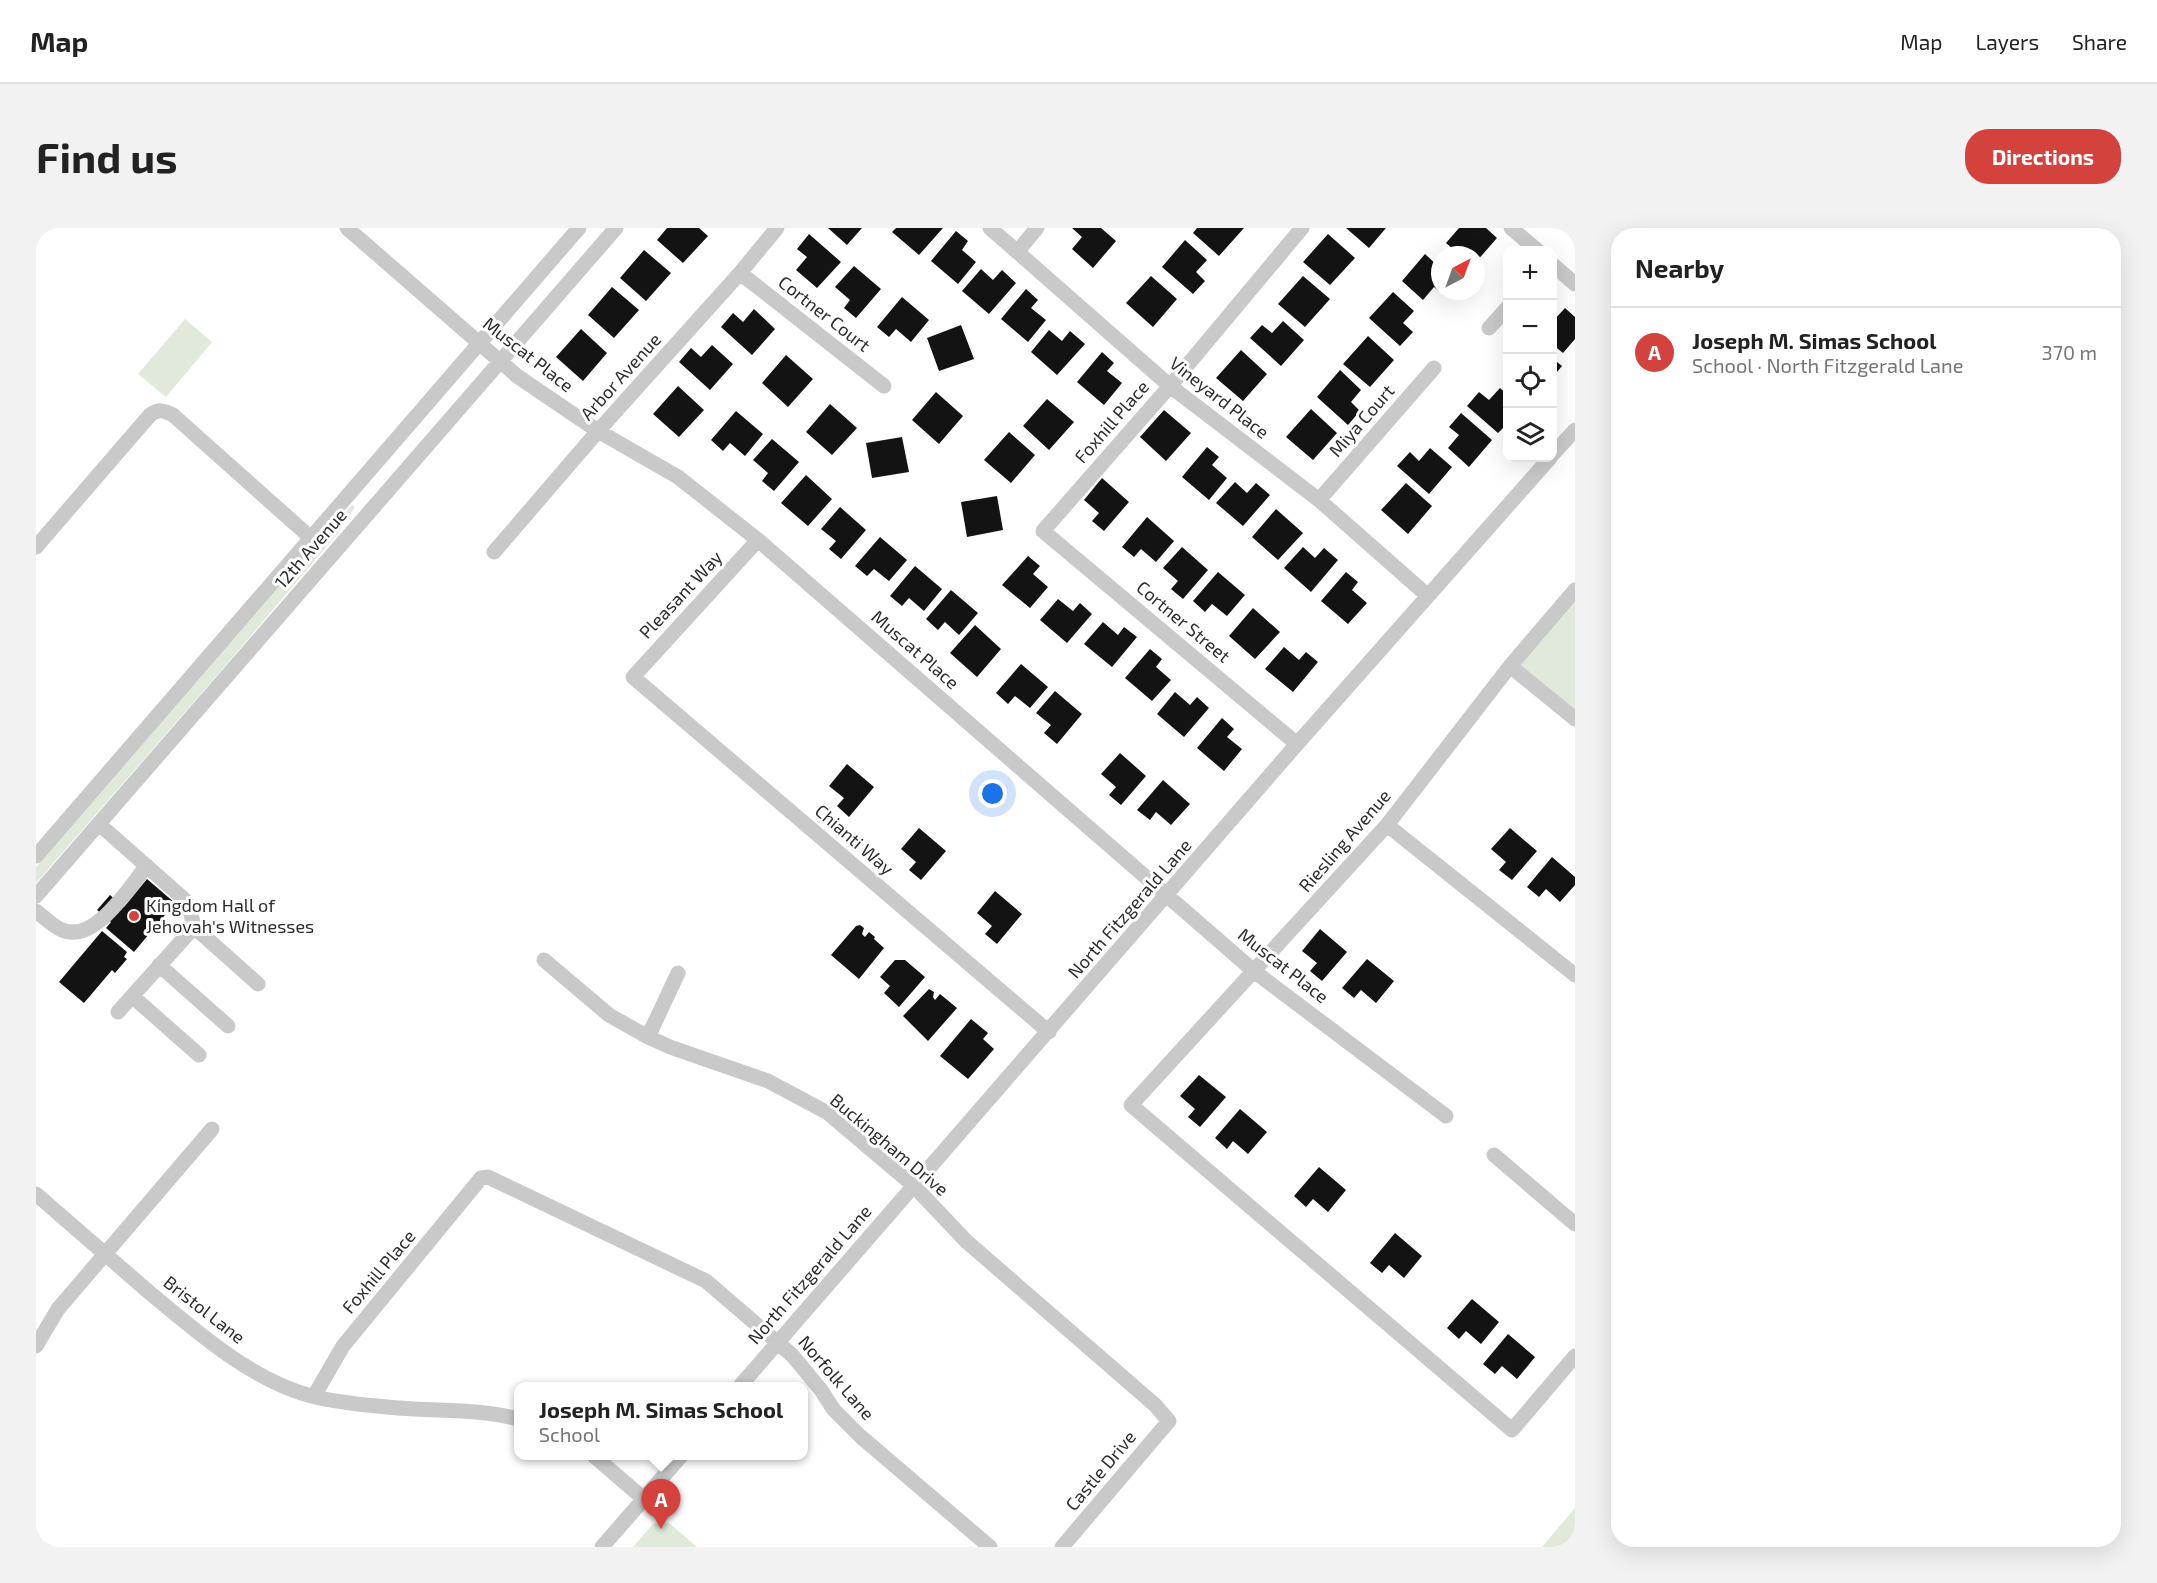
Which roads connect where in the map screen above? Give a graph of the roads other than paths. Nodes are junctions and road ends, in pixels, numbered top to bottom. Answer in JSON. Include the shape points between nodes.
{"nodes":[{"id":1,"x":347,"y":228,"type":"edge"},
{"id":2,"x":579,"y":228,"type":"edge"},
{"id":3,"x":616,"y":228,"type":"edge"},
{"id":4,"x":777,"y":228,"type":"edge"},
{"id":5,"x":990,"y":228,"type":"edge"},
{"id":6,"x":1037,"y":228,"type":"edge"},
{"id":7,"x":1302,"y":228,"type":"edge"},
{"id":8,"x":1511,"y":228,"type":"edge"},
{"id":9,"x":1532,"y":246,"type":"edge"},
{"id":10,"x":1017,"y":252,"type":"junction"},
{"id":11,"x":1557,"y":268,"type":"edge"},
{"id":12,"x":740,"y":273,"type":"junction"},
{"id":13,"x":1575,"y":284,"type":"edge"},
{"id":14,"x":1503,"y":313,"type":"edge"},
{"id":15,"x":1489,"y":328,"type":"dead end"},
{"id":16,"x":479,"y":343,"type":"junction"},
{"id":17,"x":501,"y":362,"type":"junction"},
{"id":18,"x":1434,"y":368,"type":"dead end"},
{"id":19,"x":884,"y":386,"type":"dead end"},
{"id":20,"x":1170,"y":386,"type":"junction"},
{"id":21,"x":598,"y":431,"type":"junction"},
{"id":22,"x":1573,"y":436,"type":"edge"},
{"id":23,"x":1557,"y":451,"type":"edge"},
{"id":24,"x":1546,"y":462,"type":"edge"},
{"id":25,"x":1319,"y":500,"type":"junction"},
{"id":26,"x":1043,"y":531,"type":"joint"},
{"id":27,"x":311,"y":537,"type":"junction"},
{"id":28,"x":758,"y":540,"type":"junction"},
{"id":29,"x":36,"y":548,"type":"edge"},
{"id":30,"x":494,"y":552,"type":"dead end"},
{"id":31,"x":1575,"y":590,"type":"edge"},
{"id":32,"x":1428,"y":596,"type":"junction"},
{"id":33,"x":1510,"y":666,"type":"junction"},
{"id":34,"x":633,"y":677,"type":"joint"},
{"id":35,"x":1575,"y":719,"type":"edge"},
{"id":36,"x":1298,"y":744,"type":"junction"},
{"id":37,"x":99,"y":824,"type":"junction"},
{"id":38,"x":1387,"y":825,"type":"junction"},
{"id":39,"x":36,"y":856,"type":"edge"},
{"id":40,"x":147,"y":866,"type":"junction"},
{"id":41,"x":1168,"y":895,"type":"junction"},
{"id":42,"x":36,"y":896,"type":"edge"},
{"id":43,"x":36,"y":910,"type":"edge"},
{"id":44,"x":194,"y":927,"type":"junction"},
{"id":45,"x":544,"y":960,"type":"dead end"},
{"id":46,"x":159,"y":965,"type":"junction"},
{"id":47,"x":1255,"y":972,"type":"junction"},
{"id":48,"x":678,"y":973,"type":"dead end"},
{"id":49,"x":1575,"y":975,"type":"edge"},
{"id":50,"x":258,"y":984,"type":"dead end"},
{"id":51,"x":132,"y":996,"type":"junction"},
{"id":52,"x":118,"y":1012,"type":"dead end"},
{"id":53,"x":228,"y":1026,"type":"dead end"},
{"id":54,"x":1049,"y":1032,"type":"junction"},
{"id":55,"x":648,"y":1038,"type":"junction"},
{"id":56,"x":199,"y":1055,"type":"dead end"},
{"id":57,"x":1446,"y":1116,"type":"dead end"},
{"id":58,"x":212,"y":1129,"type":"dead end"},
{"id":59,"x":1494,"y":1155,"type":"dead end"},
{"id":60,"x":481,"y":1178,"type":"joint"},
{"id":61,"x":913,"y":1185,"type":"junction"},
{"id":62,"x":36,"y":1194,"type":"edge"},
{"id":63,"x":1575,"y":1224,"type":"edge"},
{"id":64,"x":105,"y":1255,"type":"junction"},
{"id":65,"x":778,"y":1342,"type":"junction"},
{"id":66,"x":36,"y":1346,"type":"edge"},
{"id":67,"x":1575,"y":1356,"type":"edge"},
{"id":68,"x":743,"y":1382,"type":"edge"},
{"id":69,"x":314,"y":1396,"type":"junction"},
{"id":70,"x":514,"y":1418,"type":"edge"},
{"id":71,"x":1169,"y":1421,"type":"joint"},
{"id":72,"x":600,"y":1460,"type":"edge"},
{"id":73,"x":677,"y":1460,"type":"edge"},
{"id":74,"x":644,"y":1499,"type":"junction"},
{"id":75,"x":602,"y":1547,"type":"edge"},
{"id":76,"x":990,"y":1547,"type":"edge"},
{"id":77,"x":1062,"y":1547,"type":"edge"}],
"edges":[{"from":1,"to":16,"type":"street","name":"Muscat Place"},
{"from":2,"to":16,"type":"street","name":"12th Avenue"},
{"from":3,"to":17,"type":"street","name":"12th Avenue"},
{"from":4,"to":12,"type":"street","name":"Arbor Avenue"},
{"from":5,"to":10,"type":"street","name":"Vineyard Place"},
{"from":6,"to":10,"type":"street"},
{"from":7,"to":20,"type":"street","name":"Foxhill Place"},
{"from":8,"to":9,"type":"street"},
{"from":10,"to":20,"type":"street","name":"Vineyard Place"},
{"from":11,"to":13,"type":"street"},
{"from":12,"to":19,"type":"street","name":"Cortner Court"},
{"from":12,"to":21,"type":"street","name":"Arbor Avenue"},
{"from":14,"to":15,"type":"street"},
{"from":16,"to":17,"type":"street","name":"Muscat Place"},
{"from":16,"to":27,"type":"street","name":"12th Avenue"},
{"from":17,"to":21,"type":"street","name":"Muscat Place"},
{"from":17,"to":37,"type":"street","name":"12th Avenue"},
{"from":18,"to":25,"type":"street","name":"Miya Court"},
{"from":20,"to":25,"type":"street","name":"Vineyard Place"},
{"from":20,"to":26,"type":"street","name":"Foxhill Place"},
{"from":21,"to":28,"type":"street","name":"Muscat Place","via":[[678,477]]},
{"from":21,"to":30,"type":"street","name":"Arbor Avenue"},
{"from":22,"to":23,"type":"street","name":"North Fitzgerald Lane"},
{"from":24,"to":32,"type":"street","name":"North Fitzgerald Lane"},
{"from":25,"to":32,"type":"street","name":"Vineyard Place"},
{"from":26,"to":36,"type":"street","name":"Cortner Street"},
{"from":27,"to":29,"type":"street","via":[[173,415],[162,410],[150,415]]},
{"from":27,"to":39,"type":"street","name":"12th Avenue"},
{"from":28,"to":34,"type":"street","name":"Pleasant Way"},
{"from":28,"to":41,"type":"street","name":"Muscat Place"},
{"from":31,"to":33,"type":"street","name":"Riesling Avenue"},
{"from":32,"to":36,"type":"street","name":"North Fitzgerald Lane"},
{"from":33,"to":35,"type":"street"},
{"from":33,"to":38,"type":"street","name":"Riesling Avenue"},
{"from":34,"to":54,"type":"street","name":"Chianti Way"},
{"from":36,"to":41,"type":"street","name":"North Fitzgerald Lane"},
{"from":37,"to":40,"type":"street"},
{"from":37,"to":42,"type":"street","name":"12th Avenue"},
{"from":38,"to":47,"type":"street","name":"Riesling Avenue"},
{"from":38,"to":49,"type":"street"},
{"from":40,"to":43,"type":"street","via":[[102,919],[86,930],[64,931]]},
{"from":40,"to":44,"type":"street","via":[[184,899]]},
{"from":41,"to":47,"type":"street","name":"Muscat Place"},
{"from":41,"to":54,"type":"street","name":"North Fitzgerald Lane"},
{"from":44,"to":46,"type":"street"},
{"from":44,"to":50,"type":"street"},
{"from":45,"to":55,"type":"street","name":"Buckingham Drive","via":[[609,1015]]},
{"from":46,"to":51,"type":"street"},
{"from":46,"to":53,"type":"street"},
{"from":47,"to":57,"type":"street","name":"Muscat Place"},
{"from":47,"to":67,"type":"street","name":"Riesling Avenue","via":[[1131,1105],[1512,1430]]},
{"from":48,"to":55,"type":"street"},
{"from":51,"to":52,"type":"street"},
{"from":51,"to":56,"type":"street"},
{"from":54,"to":61,"type":"street","name":"North Fitzgerald Lane"},
{"from":55,"to":61,"type":"street","name":"Buckingham Drive","via":[[768,1081],[828,1113]]},
{"from":58,"to":64,"type":"street"},
{"from":59,"to":63,"type":"street"},
{"from":60,"to":65,"type":"street","name":"Norfolk Lane","via":[[500,1181],[706,1281]]},
{"from":60,"to":69,"type":"street","name":"Foxhill Place","via":[[343,1346]]},
{"from":61,"to":65,"type":"street","name":"North Fitzgerald Lane"},
{"from":61,"to":71,"type":"street","name":"Buckingham Drive","via":[[966,1241]]},
{"from":62,"to":64,"type":"street","name":"Bristol Lane"},
{"from":64,"to":66,"type":"street","via":[[58,1309]]},
{"from":64,"to":69,"type":"street","name":"Bristol Lane","via":[[228,1356]]},
{"from":65,"to":68,"type":"street","name":"North Fitzgerald Lane"},
{"from":65,"to":76,"type":"street","name":"Norfolk Lane","via":[[860,1436]]},
{"from":69,"to":70,"type":"street","name":"Bristol Lane"},
{"from":71,"to":77,"type":"street","name":"Castle Drive"},
{"from":72,"to":74,"type":"street"},
{"from":73,"to":74,"type":"street"},
{"from":74,"to":75,"type":"street"}]}
